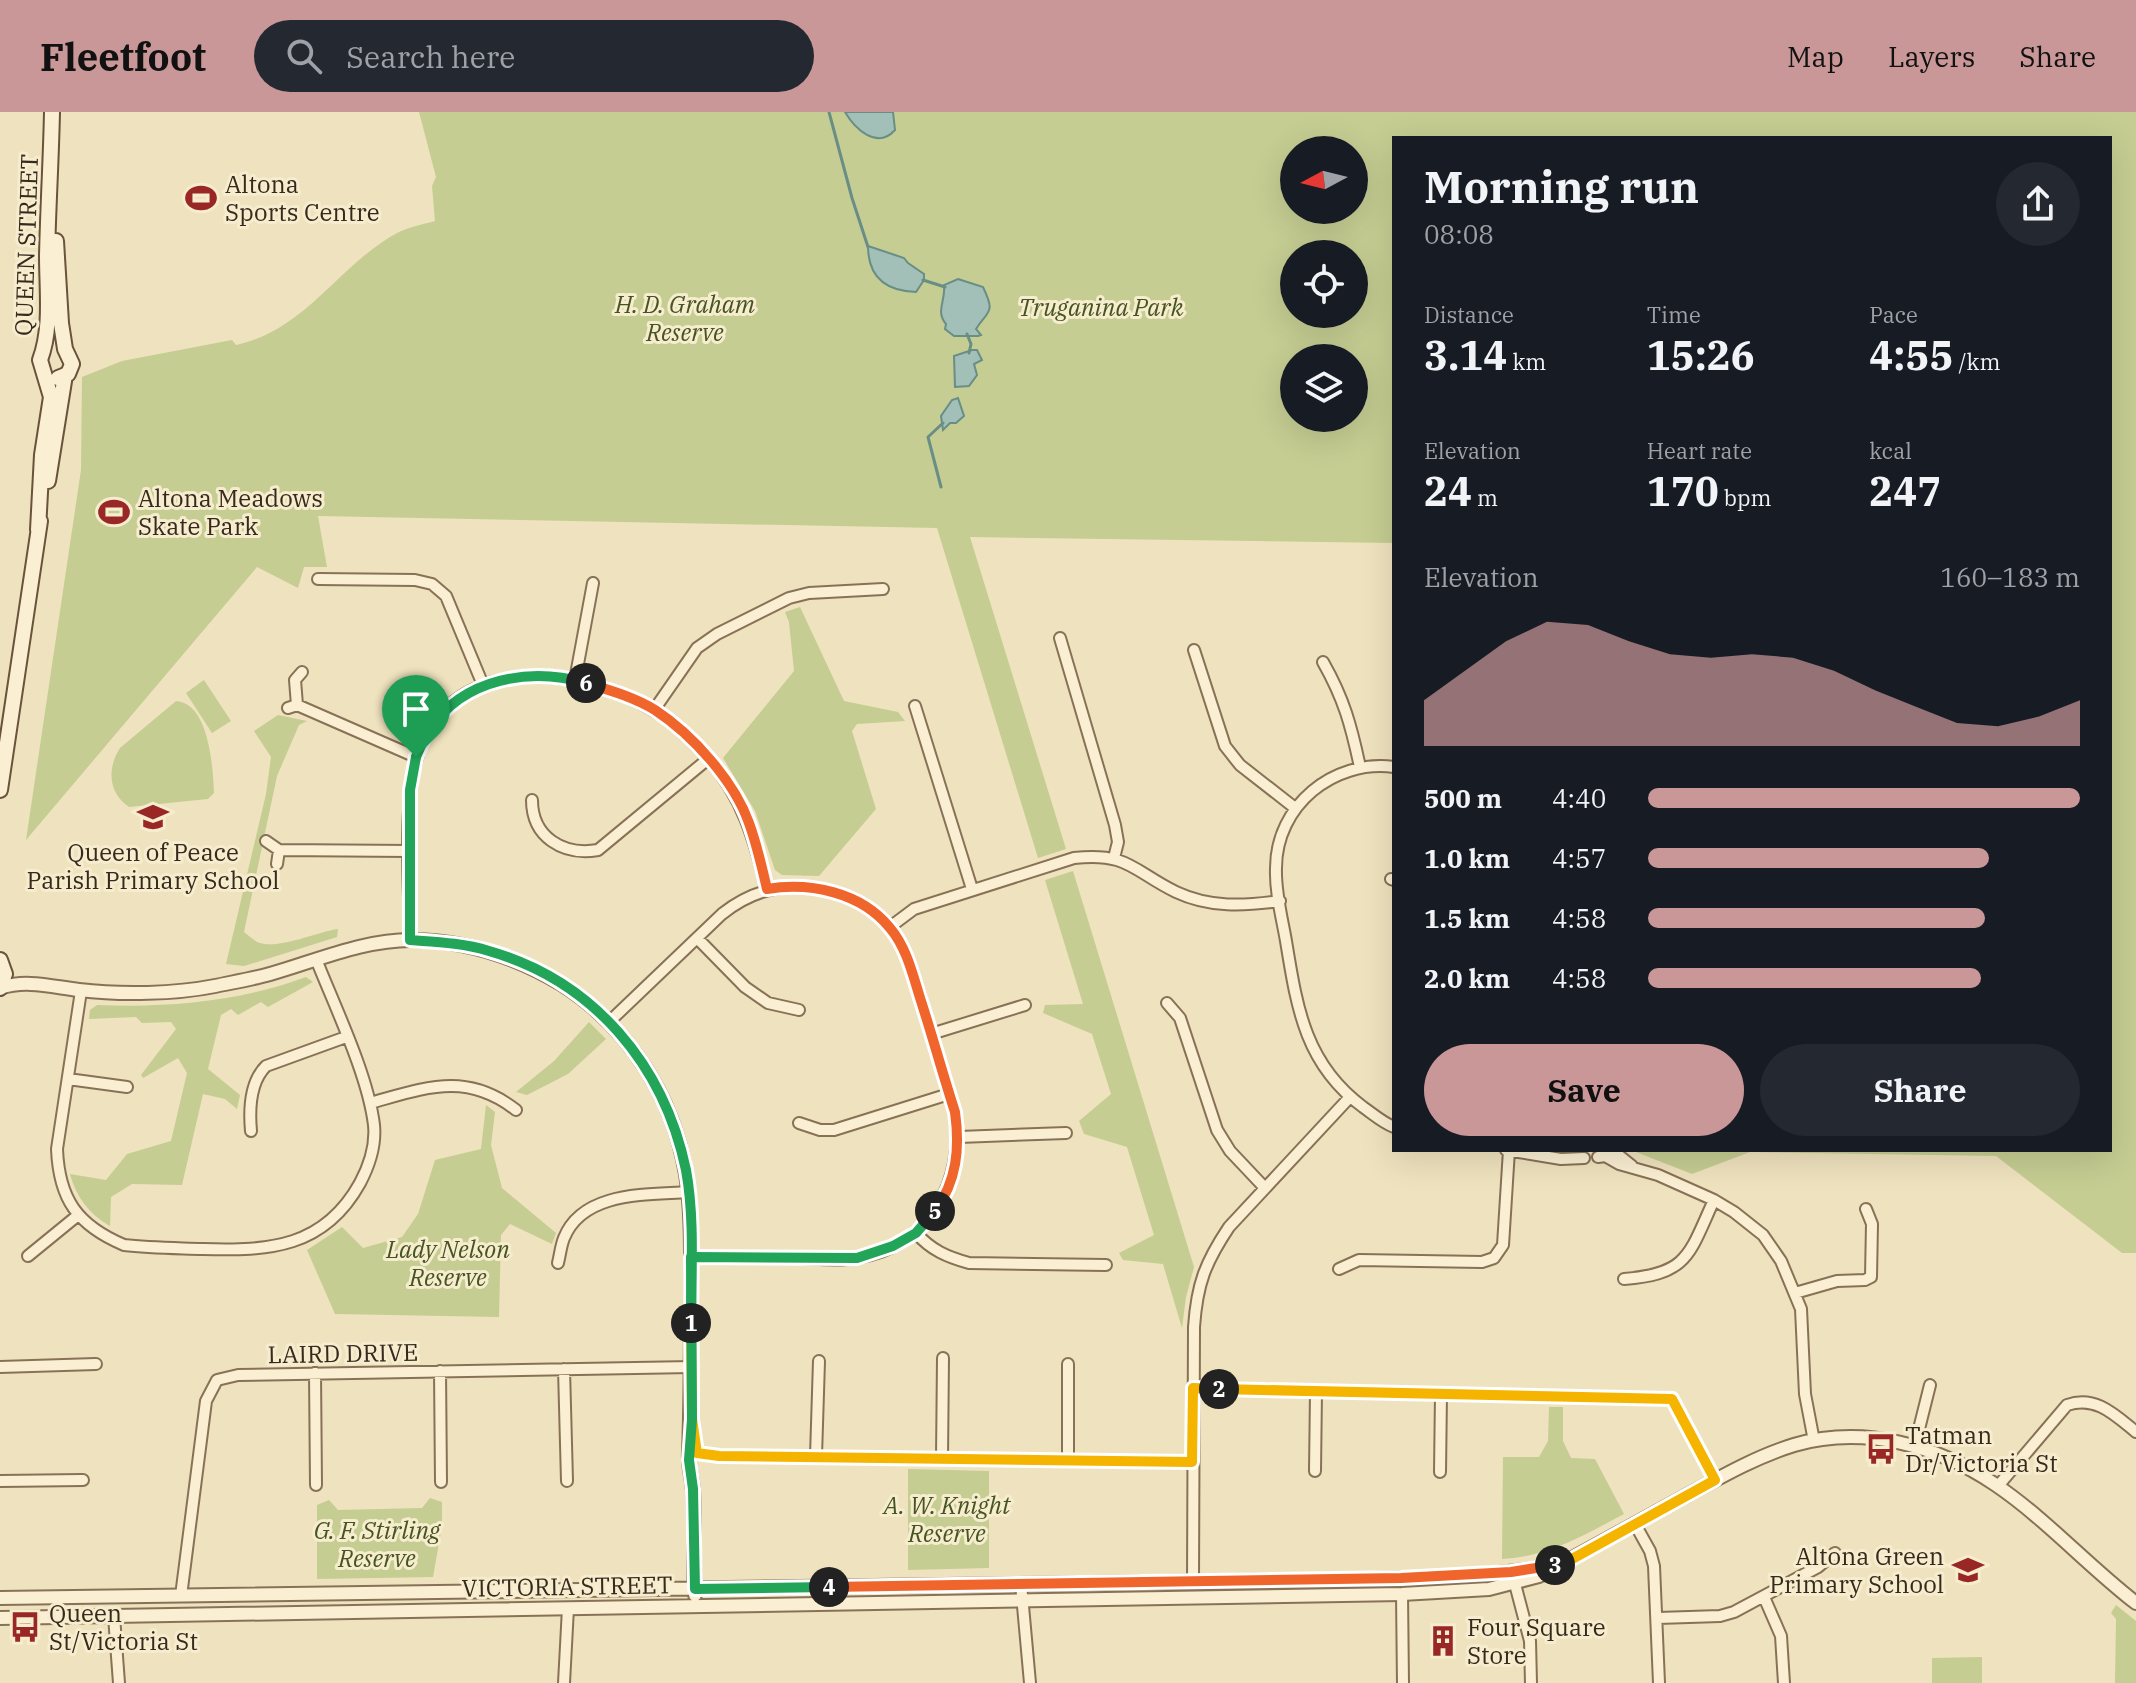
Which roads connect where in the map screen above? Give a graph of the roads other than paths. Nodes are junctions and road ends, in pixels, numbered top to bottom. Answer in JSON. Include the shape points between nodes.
{"nodes":[{"id":1,"x":52,"y":112,"type":"edge"},
{"id":2,"x":51,"y":140,"type":"junction"},
{"id":3,"x":65,"y":349,"type":"junction"},
{"id":4,"x":45,"y":351,"type":"junction"},
{"id":5,"x":43,"y":371,"type":"junction"},
{"id":6,"x":65,"y":375,"type":"junction"},
{"id":7,"x":38,"y":530,"type":"junction"},
{"id":8,"x":318,"y":579,"type":"dead end"},
{"id":9,"x":593,"y":583,"type":"dead end"},
{"id":10,"x":883,"y":589,"type":"dead end"},
{"id":11,"x":1060,"y":638,"type":"dead end"},
{"id":12,"x":1194,"y":650,"type":"dead end"},
{"id":13,"x":1323,"y":662,"type":"dead end"},
{"id":14,"x":302,"y":672,"type":"dead end"},
{"id":15,"x":575,"y":680,"type":"junction"},
{"id":16,"x":483,"y":685,"type":"junction"},
{"id":17,"x":915,"y":706,"type":"dead end"},
{"id":18,"x":654,"y":710,"type":"junction"},
{"id":19,"x":416,"y":757,"type":"junction"},
{"id":20,"x":708,"y":759,"type":"junction"},
{"id":21,"x":1360,"y":767,"type":"junction"},
{"id":22,"x":1392,"y":767,"type":"edge"},
{"id":23,"x":0,"y":790,"type":"edge"},
{"id":24,"x":532,"y":800,"type":"dead end"},
{"id":25,"x":1295,"y":808,"type":"junction"},
{"id":26,"x":266,"y":841,"type":"dead end"},
{"id":27,"x":279,"y":850,"type":"junction"},
{"id":28,"x":410,"y":851,"type":"junction"},
{"id":29,"x":1114,"y":858,"type":"junction"},
{"id":30,"x":277,"y":864,"type":"dead end"},
{"id":31,"x":767,"y":889,"type":"junction"},
{"id":32,"x":972,"y":889,"type":"junction"},
{"id":33,"x":1280,"y":901,"type":"junction"},
{"id":34,"x":890,"y":927,"type":"junction"},
{"id":35,"x":697,"y":938,"type":"junction"},
{"id":36,"x":410,"y":940,"type":"junction"},
{"id":37,"x":316,"y":959,"type":"junction"},
{"id":38,"x":2,"y":963,"type":"edge"},
{"id":39,"x":36,"y":983,"type":"junction"},
{"id":40,"x":0,"y":988,"type":"edge"},
{"id":41,"x":81,"y":991,"type":"junction"},
{"id":42,"x":1167,"y":1003,"type":"dead end"},
{"id":43,"x":1025,"y":1005,"type":"dead end"},
{"id":44,"x":799,"y":1010,"type":"dead end"},
{"id":45,"x":610,"y":1021,"type":"junction"},
{"id":46,"x":931,"y":1034,"type":"junction"},
{"id":47,"x":346,"y":1037,"type":"junction"},
{"id":48,"x":68,"y":1079,"type":"junction"},
{"id":49,"x":127,"y":1087,"type":"dead end"},
{"id":50,"x":949,"y":1094,"type":"junction"},
{"id":51,"x":1350,"y":1097,"type":"junction"},
{"id":52,"x":370,"y":1103,"type":"junction"},
{"id":53,"x":516,"y":1110,"type":"dead end"},
{"id":54,"x":799,"y":1123,"type":"dead end"},
{"id":55,"x":1392,"y":1126,"type":"edge"},
{"id":56,"x":251,"y":1131,"type":"dead end"},
{"id":57,"x":1066,"y":1133,"type":"dead end"},
{"id":58,"x":959,"y":1137,"type":"junction"},
{"id":59,"x":1508,"y":1152,"type":"edge"},
{"id":60,"x":1525,"y":1152,"type":"edge"},
{"id":61,"x":1562,"y":1152,"type":"edge"},
{"id":62,"x":1614,"y":1152,"type":"edge"},
{"id":63,"x":1600,"y":1153,"type":"edge"},
{"id":64,"x":1581,"y":1154,"type":"edge"},
{"id":65,"x":1550,"y":1155,"type":"junction"},
{"id":66,"x":1633,"y":1167,"type":"junction"},
{"id":67,"x":1264,"y":1187,"type":"junction"},
{"id":68,"x":688,"y":1192,"type":"junction"},
{"id":69,"x":1714,"y":1200,"type":"junction"},
{"id":70,"x":1866,"y":1209,"type":"dead end"},
{"id":71,"x":77,"y":1216,"type":"junction"},
{"id":72,"x":916,"y":1233,"type":"junction"},
{"id":73,"x":28,"y":1256,"type":"dead end"},
{"id":74,"x":691,"y":1257,"type":"junction"},
{"id":75,"x":558,"y":1263,"type":"dead end"},
{"id":76,"x":1106,"y":1265,"type":"dead end"},
{"id":77,"x":1339,"y":1269,"type":"dead end"},
{"id":78,"x":1624,"y":1279,"type":"dead end"},
{"id":79,"x":1795,"y":1293,"type":"junction"},
{"id":80,"x":943,"y":1358,"type":"dead end"},
{"id":81,"x":819,"y":1361,"type":"dead end"},
{"id":82,"x":96,"y":1364,"type":"dead end"},
{"id":83,"x":1068,"y":1364,"type":"dead end"},
{"id":84,"x":0,"y":1367,"type":"edge"},
{"id":85,"x":692,"y":1367,"type":"junction"},
{"id":86,"x":564,"y":1369,"type":"junction"},
{"id":87,"x":440,"y":1371,"type":"junction"},
{"id":88,"x":315,"y":1373,"type":"junction"},
{"id":89,"x":1930,"y":1385,"type":"dead end"},
{"id":90,"x":1193,"y":1388,"type":"junction"},
{"id":91,"x":1316,"y":1392,"type":"junction"},
{"id":92,"x":1441,"y":1394,"type":"junction"},
{"id":93,"x":2136,"y":1432,"type":"edge"},
{"id":94,"x":1814,"y":1441,"type":"junction"},
{"id":95,"x":1915,"y":1445,"type":"junction"},
{"id":96,"x":694,"y":1456,"type":"junction"},
{"id":97,"x":816,"y":1456,"type":"junction"},
{"id":98,"x":942,"y":1458,"type":"junction"},
{"id":99,"x":1068,"y":1461,"type":"junction"},
{"id":100,"x":1192,"y":1462,"type":"junction"},
{"id":101,"x":1315,"y":1471,"type":"dead end"},
{"id":102,"x":1440,"y":1472,"type":"dead end"},
{"id":103,"x":83,"y":1480,"type":"dead end"},
{"id":104,"x":1715,"y":1480,"type":"junction"},
{"id":105,"x":0,"y":1481,"type":"edge"},
{"id":106,"x":567,"y":1481,"type":"dead end"},
{"id":107,"x":441,"y":1482,"type":"dead end"},
{"id":108,"x":316,"y":1485,"type":"dead end"},
{"id":109,"x":1998,"y":1486,"type":"junction"},
{"id":110,"x":1635,"y":1524,"type":"junction"},
{"id":111,"x":1835,"y":1553,"type":"dead end"},
{"id":112,"x":1401,"y":1578,"type":"junction"},
{"id":113,"x":1513,"y":1578,"type":"junction"},
{"id":114,"x":1193,"y":1582,"type":"junction"},
{"id":115,"x":1021,"y":1584,"type":"junction"},
{"id":116,"x":568,"y":1589,"type":"junction"},
{"id":117,"x":695,"y":1589,"type":"junction"},
{"id":118,"x":1402,"y":1594,"type":"junction"},
{"id":119,"x":181,"y":1596,"type":"junction"},
{"id":120,"x":114,"y":1597,"type":"junction"},
{"id":121,"x":1764,"y":1597,"type":"junction"},
{"id":122,"x":0,"y":1598,"type":"edge"},
{"id":123,"x":1193,"y":1599,"type":"junction"},
{"id":124,"x":1022,"y":1600,"type":"junction"},
{"id":125,"x":2136,"y":1603,"type":"edge"},
{"id":126,"x":695,"y":1606,"type":"junction"},
{"id":127,"x":568,"y":1608,"type":"junction"},
{"id":128,"x":114,"y":1616,"type":"junction"},
{"id":129,"x":0,"y":1618,"type":"edge"},
{"id":130,"x":1658,"y":1618,"type":"junction"},
{"id":131,"x":119,"y":1683,"type":"edge"},
{"id":132,"x":564,"y":1683,"type":"edge"},
{"id":133,"x":1030,"y":1683,"type":"edge"},
{"id":134,"x":1403,"y":1683,"type":"edge"},
{"id":135,"x":1531,"y":1683,"type":"edge"},
{"id":136,"x":1659,"y":1683,"type":"edge"},
{"id":137,"x":1784,"y":1683,"type":"edge"}],
"edges":[{"from":1,"to":2,"type":"main road","name":"QUEEN STREET"},
{"from":2,"to":3,"type":"main road","name":"QUEEN STREET"},
{"from":2,"to":4,"type":"main road","name":"QUEEN STREET"},
{"from":3,"to":4,"type":"main road"},
{"from":3,"to":6,"type":"main road","via":[[72,364]]},
{"from":4,"to":5,"type":"main road","via":[[40,360]]},
{"from":5,"to":6,"type":"main road","via":[[56,378]]},
{"from":5,"to":7,"type":"main road","name":"QUEEN STREET","via":[[51,397]]},
{"from":6,"to":7,"type":"main road","name":"QUEEN STREET"},
{"from":7,"to":23,"type":"main road","name":"QUEEN STREET"},
{"from":8,"to":16,"type":"street","via":[[415,580],[440,588]]},
{"from":9,"to":15,"type":"street"},
{"from":10,"to":18,"type":"street","via":[[789,598],[717,634],[697,648]]},
{"from":11,"to":29,"type":"street","via":[[1115,825]]},
{"from":12,"to":25,"type":"street","via":[[1225,746],[1240,765]]},
{"from":13,"to":21,"type":"street","via":[[1351,721]]},
{"from":14,"to":19,"type":"street","via":[[295,680],[293,706]]},
{"from":15,"to":16,"type":"street","via":[[535,676]]},
{"from":15,"to":18,"type":"street"},
{"from":16,"to":19,"type":"street","via":[[442,714]]},
{"from":17,"to":32,"type":"street"},
{"from":18,"to":20,"type":"street"},
{"from":19,"to":28,"type":"street"},
{"from":20,"to":24,"type":"street","via":[[598,850],[575,850],[544,837]]},
{"from":20,"to":31,"type":"street","via":[[748,821]]},
{"from":21,"to":22,"type":"street"},
{"from":21,"to":25,"type":"street","via":[[1321,782]]},
{"from":25,"to":33,"type":"street","via":[[1278,845]]},
{"from":26,"to":27,"type":"street"},
{"from":27,"to":28,"type":"street"},
{"from":27,"to":30,"type":"street"},
{"from":28,"to":36,"type":"street"},
{"from":29,"to":32,"type":"street","via":[[1074,858]]},
{"from":29,"to":33,"type":"street","via":[[1194,899],[1229,906]]},
{"from":31,"to":34,"type":"street","via":[[830,890],[864,905]]},
{"from":31,"to":35,"type":"street","via":[[733,905]]},
{"from":32,"to":34,"type":"street","via":[[914,909]]},
{"from":33,"to":51,"type":"street","via":[[1297,1009],[1311,1047]]},
{"from":34,"to":46,"type":"street","via":[[911,967]]},
{"from":35,"to":44,"type":"street","via":[[756,995]]},
{"from":35,"to":45,"type":"street"},
{"from":36,"to":37,"type":"street"},
{"from":36,"to":45,"type":"street","via":[[489,951],[543,973]]},
{"from":37,"to":41,"type":"street","via":[[201,989]]},
{"from":37,"to":47,"type":"street"},
{"from":38,"to":39,"type":"street","via":[[10,973]]},
{"from":38,"to":40,"type":"main road"},
{"from":39,"to":40,"type":"street"},
{"from":39,"to":41,"type":"street"},
{"from":41,"to":48,"type":"street"},
{"from":42,"to":67,"type":"street","via":[[1180,1018],[1217,1130]]},
{"from":43,"to":46,"type":"street"},
{"from":45,"to":68,"type":"street","via":[[660,1092],[674,1124]]},
{"from":46,"to":50,"type":"street"},
{"from":47,"to":52,"type":"street"},
{"from":47,"to":56,"type":"street","via":[[266,1066],[258,1074]]},
{"from":48,"to":49,"type":"street"},
{"from":48,"to":71,"type":"street","via":[[58,1171]]},
{"from":50,"to":54,"type":"street","via":[[834,1130]]},
{"from":50,"to":58,"type":"street"},
{"from":51,"to":55,"type":"street"},
{"from":51,"to":67,"type":"street"},
{"from":52,"to":53,"type":"street","via":[[435,1086],[461,1085],[486,1091]]},
{"from":52,"to":71,"type":"street","via":[[375,1129],[366,1172],[342,1210],[305,1238],[255,1249],[141,1247],[105,1237]]},
{"from":57,"to":58,"type":"street"},
{"from":58,"to":72,"type":"street","via":[[947,1190]]},
{"from":59,"to":77,"type":"street","via":[[1503,1245],[1494,1258],[1359,1260]]},
{"from":60,"to":65,"type":"street"},
{"from":61,"to":65,"type":"street"},
{"from":62,"to":66,"type":"street"},
{"from":63,"to":64,"type":"street"},
{"from":63,"to":66,"type":"street"},
{"from":64,"to":65,"type":"street","via":[[1561,1159]]},
{"from":66,"to":69,"type":"street"},
{"from":67,"to":90,"type":"street","via":[[1229,1227],[1203,1274],[1197,1293]]},
{"from":68,"to":74,"type":"street"},
{"from":68,"to":75,"type":"street","via":[[600,1203],[577,1218]]},
{"from":69,"to":78,"type":"street","via":[[1684,1259],[1652,1277]]},
{"from":69,"to":79,"type":"street","via":[[1763,1235]]},
{"from":70,"to":79,"type":"street","via":[[1872,1224],[1871,1277]]},
{"from":71,"to":73,"type":"street"},
{"from":72,"to":74,"type":"street","via":[[857,1258]]},
{"from":72,"to":76,"type":"street","via":[[929,1247],[969,1263]]},
{"from":74,"to":85,"type":"street"},
{"from":79,"to":94,"type":"street"},
{"from":80,"to":98,"type":"street"},
{"from":81,"to":97,"type":"street"},
{"from":82,"to":84,"type":"street"},
{"from":83,"to":99,"type":"street"},
{"from":85,"to":86,"type":"street","name":"LAIRD DRIVE"},
{"from":85,"to":96,"type":"street"},
{"from":86,"to":87,"type":"street","name":"LAIRD DRIVE"},
{"from":86,"to":106,"type":"street"},
{"from":87,"to":88,"type":"street","name":"LAIRD DRIVE"},
{"from":87,"to":107,"type":"street"},
{"from":88,"to":108,"type":"street"},
{"from":88,"to":119,"type":"street","name":"LAIRD DRIVE","via":[[227,1376],[211,1388]]},
{"from":89,"to":95,"type":"street"},
{"from":90,"to":91,"type":"street"},
{"from":90,"to":100,"type":"street"},
{"from":91,"to":92,"type":"street"},
{"from":91,"to":101,"type":"street"},
{"from":92,"to":102,"type":"street"},
{"from":92,"to":104,"type":"street","via":[[1672,1399]]},
{"from":93,"to":109,"type":"street","via":[[2102,1405],[2067,1405]]},
{"from":94,"to":95,"type":"street","name":"VICTORIA STREET","via":[[1874,1437]]},
{"from":94,"to":104,"type":"street","name":"VICTORIA STREET","via":[[1752,1461]]},
{"from":95,"to":109,"type":"street","name":"VICTORIA STREET"},
{"from":96,"to":97,"type":"street"},
{"from":96,"to":117,"type":"street"},
{"from":97,"to":98,"type":"street"},
{"from":98,"to":99,"type":"street"},
{"from":99,"to":100,"type":"street"},
{"from":100,"to":114,"type":"street"},
{"from":103,"to":105,"type":"street"},
{"from":104,"to":110,"type":"street","name":"VICTORIA STREET"},
{"from":109,"to":125,"type":"street","name":"VICTORIA STREET"},
{"from":110,"to":113,"type":"street","name":"VICTORIA STREET","via":[[1539,1576]]},
{"from":110,"to":130,"type":"street","via":[[1654,1566]]},
{"from":111,"to":121,"type":"street"},
{"from":112,"to":113,"type":"street","name":"VICTORIA STREET"},
{"from":112,"to":114,"type":"street","name":"VICTORIA STREET"},
{"from":112,"to":118,"type":"street"},
{"from":113,"to":118,"type":"street","name":"VICTORIA STREET","via":[[1457,1592]]},
{"from":113,"to":135,"type":"street","via":[[1530,1641]]},
{"from":114,"to":115,"type":"street","name":"VICTORIA STREET"},
{"from":114,"to":123,"type":"street"},
{"from":115,"to":117,"type":"street","name":"VICTORIA STREET"},
{"from":115,"to":124,"type":"street"},
{"from":116,"to":117,"type":"street","name":"VICTORIA STREET"},
{"from":116,"to":119,"type":"street","name":"VICTORIA STREET"},
{"from":116,"to":127,"type":"street"},
{"from":117,"to":126,"type":"street"},
{"from":118,"to":123,"type":"street","name":"VICTORIA STREET"},
{"from":118,"to":134,"type":"street"},
{"from":119,"to":120,"type":"street","name":"VICTORIA STREET"},
{"from":120,"to":122,"type":"street","name":"VICTORIA STREET"},
{"from":120,"to":128,"type":"street"},
{"from":121,"to":130,"type":"street","via":[[1720,1616]]},
{"from":121,"to":137,"type":"street","via":[[1781,1636]]},
{"from":123,"to":124,"type":"street","name":"VICTORIA STREET"},
{"from":124,"to":126,"type":"street","name":"VICTORIA STREET"},
{"from":124,"to":133,"type":"street"},
{"from":126,"to":127,"type":"street","name":"VICTORIA STREET"},
{"from":127,"to":128,"type":"street","name":"VICTORIA STREET"},
{"from":127,"to":132,"type":"street"},
{"from":128,"to":129,"type":"street","name":"VICTORIA STREET"},
{"from":128,"to":131,"type":"street"},
{"from":130,"to":136,"type":"street"}]}
